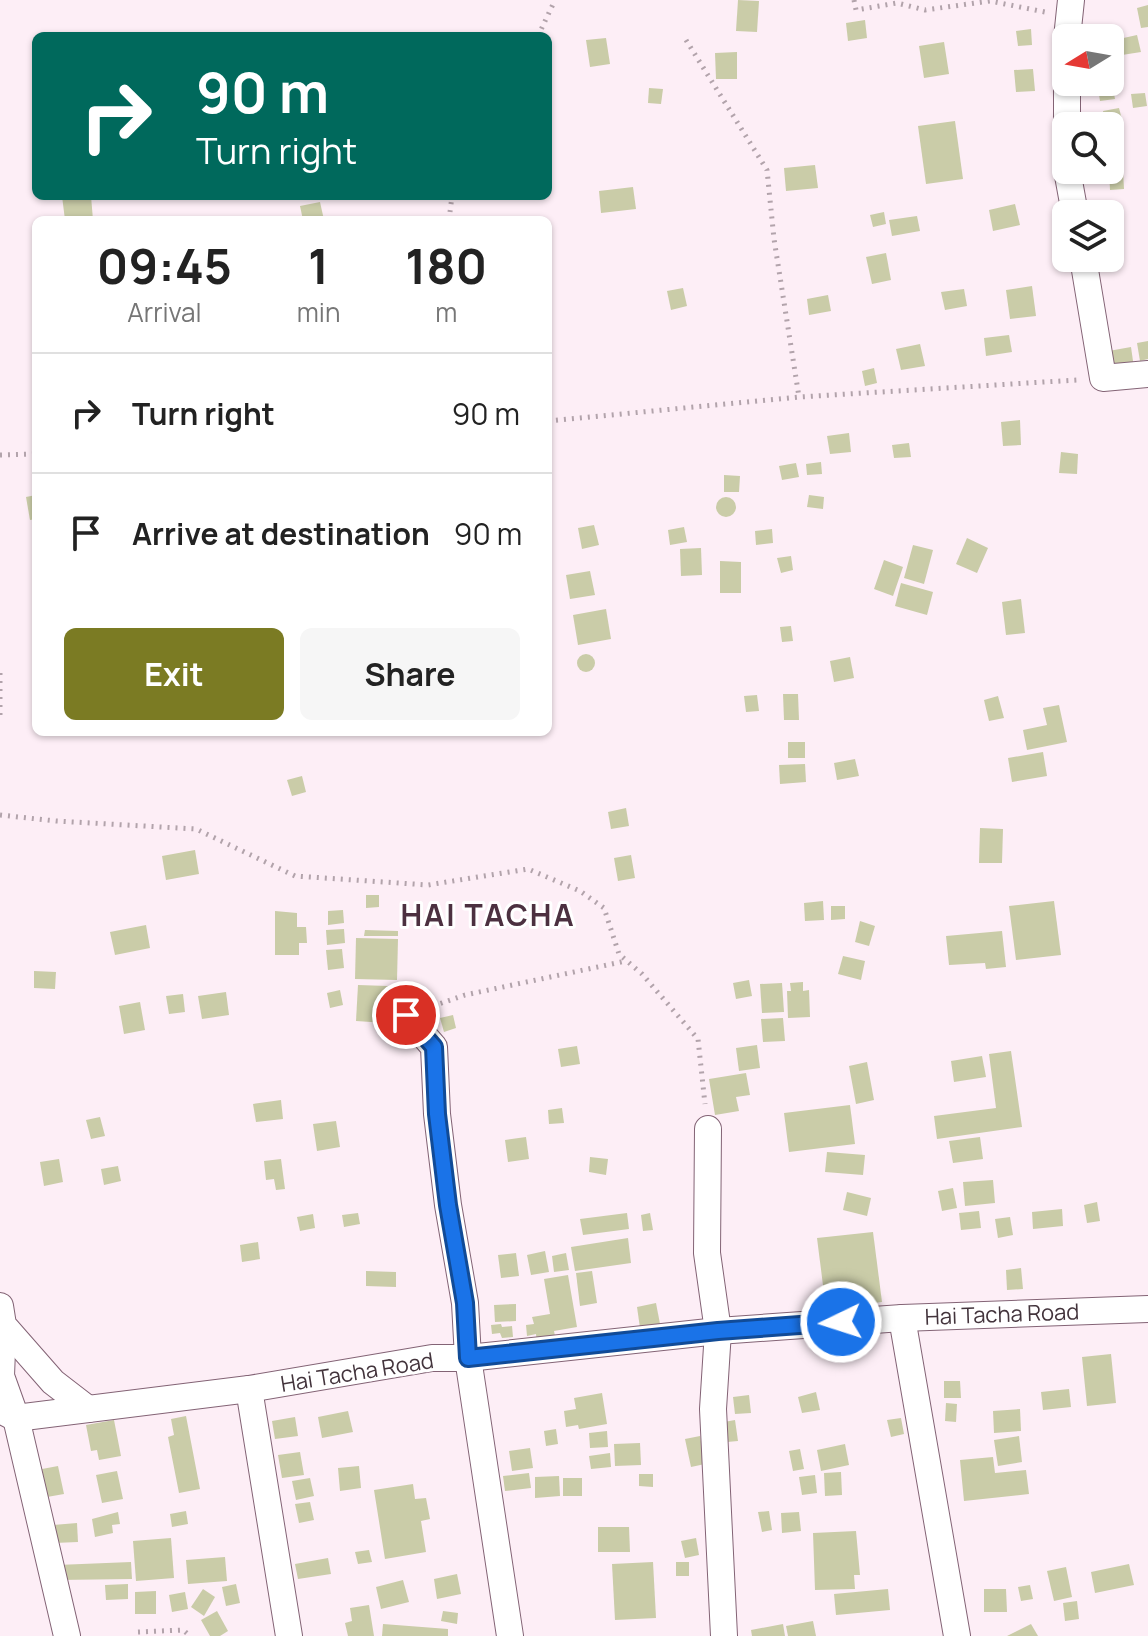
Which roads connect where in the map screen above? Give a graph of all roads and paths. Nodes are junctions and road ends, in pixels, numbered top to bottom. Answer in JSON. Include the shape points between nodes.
{"nodes":[{"id":1,"x":555,"y":0,"type":"edge"},
{"id":2,"x":854,"y":0,"type":"edge"},
{"id":3,"x":1068,"y":18,"type":"edge"},
{"id":4,"x":540,"y":32,"type":"edge"},
{"id":5,"x":686,"y":40,"type":"dead end"},
{"id":6,"x":1085,"y":272,"type":"edge"},
{"id":7,"x":1148,"y":374,"type":"edge"},
{"id":8,"x":1103,"y":378,"type":"junction"},
{"id":9,"x":799,"y":397,"type":"junction"},
{"id":10,"x":552,"y":421,"type":"edge"},
{"id":11,"x":32,"y":454,"type":"edge"},
{"id":12,"x":0,"y":455,"type":"edge"},
{"id":13,"x":0,"y":673,"type":"edge"},
{"id":14,"x":0,"y":718,"type":"edge"},
{"id":15,"x":0,"y":815,"type":"edge"},
{"id":16,"x":627,"y":961,"type":"junction"},
{"id":17,"x":406,"y":1015,"type":"joint"},
{"id":18,"x":708,"y":1129,"type":"joint"},
{"id":19,"x":1148,"y":1309,"type":"edge"},
{"id":20,"x":2,"y":1315,"type":"edge"},
{"id":21,"x":902,"y":1318,"type":"junction"},
{"id":22,"x":718,"y":1331,"type":"junction"},
{"id":23,"x":468,"y":1358,"type":"junction"},
{"id":24,"x":249,"y":1389,"type":"junction"},
{"id":25,"x":88,"y":1409,"type":"junction"},
{"id":26,"x":8,"y":1414,"type":"edge"},
{"id":27,"x":138,"y":1632,"type":"dead end"},
{"id":28,"x":67,"y":1636,"type":"edge"},
{"id":29,"x":190,"y":1636,"type":"edge"},
{"id":30,"x":289,"y":1636,"type":"edge"},
{"id":31,"x":510,"y":1636,"type":"edge"},
{"id":32,"x":724,"y":1636,"type":"edge"},
{"id":33,"x":957,"y":1636,"type":"edge"}],
"edges":[{"from":1,"to":4,"type":"path"},
{"from":2,"to":3,"type":"path","via":[[856,10],[897,3],[925,10],[990,1]]},
{"from":5,"to":9,"type":"path","via":[[767,170]]},
{"from":6,"to":8,"type":"street"},
{"from":7,"to":8,"type":"street"},
{"from":8,"to":9,"type":"path"},
{"from":9,"to":10,"type":"path"},
{"from":11,"to":12,"type":"path"},
{"from":13,"to":14,"type":"path"},
{"from":15,"to":16,"type":"path","via":[[196,829],[295,876],[428,885],[528,869],[580,891],[604,908],[619,954]]},
{"from":16,"to":17,"type":"path","via":[[465,995]]},
{"from":16,"to":18,"type":"path","via":[[698,1039]]},
{"from":17,"to":23,"type":"street","via":[[434,1047],[437,1114]]},
{"from":18,"to":22,"type":"street","via":[[707,1253]]},
{"from":19,"to":21,"type":"street","name":"Hai Tacha Road"},
{"from":20,"to":25,"type":"street","via":[[53,1382]]},
{"from":20,"to":26,"type":"street","via":[[1,1376]]},
{"from":21,"to":22,"type":"street","name":"Hai Tacha Road"},
{"from":21,"to":33,"type":"street"},
{"from":22,"to":23,"type":"street","name":"Hai Tacha Road"},
{"from":22,"to":32,"type":"street","via":[[713,1409]]},
{"from":23,"to":24,"type":"street","name":"Hai Tacha Road","via":[[432,1358]]},
{"from":23,"to":31,"type":"street"},
{"from":24,"to":25,"type":"street","name":"Hai Tacha Road"},
{"from":24,"to":30,"type":"street"},
{"from":25,"to":26,"type":"street","name":"Hai Tacha Road"},
{"from":26,"to":28,"type":"street"},
{"from":27,"to":29,"type":"path","via":[[183,1630]]}]}
